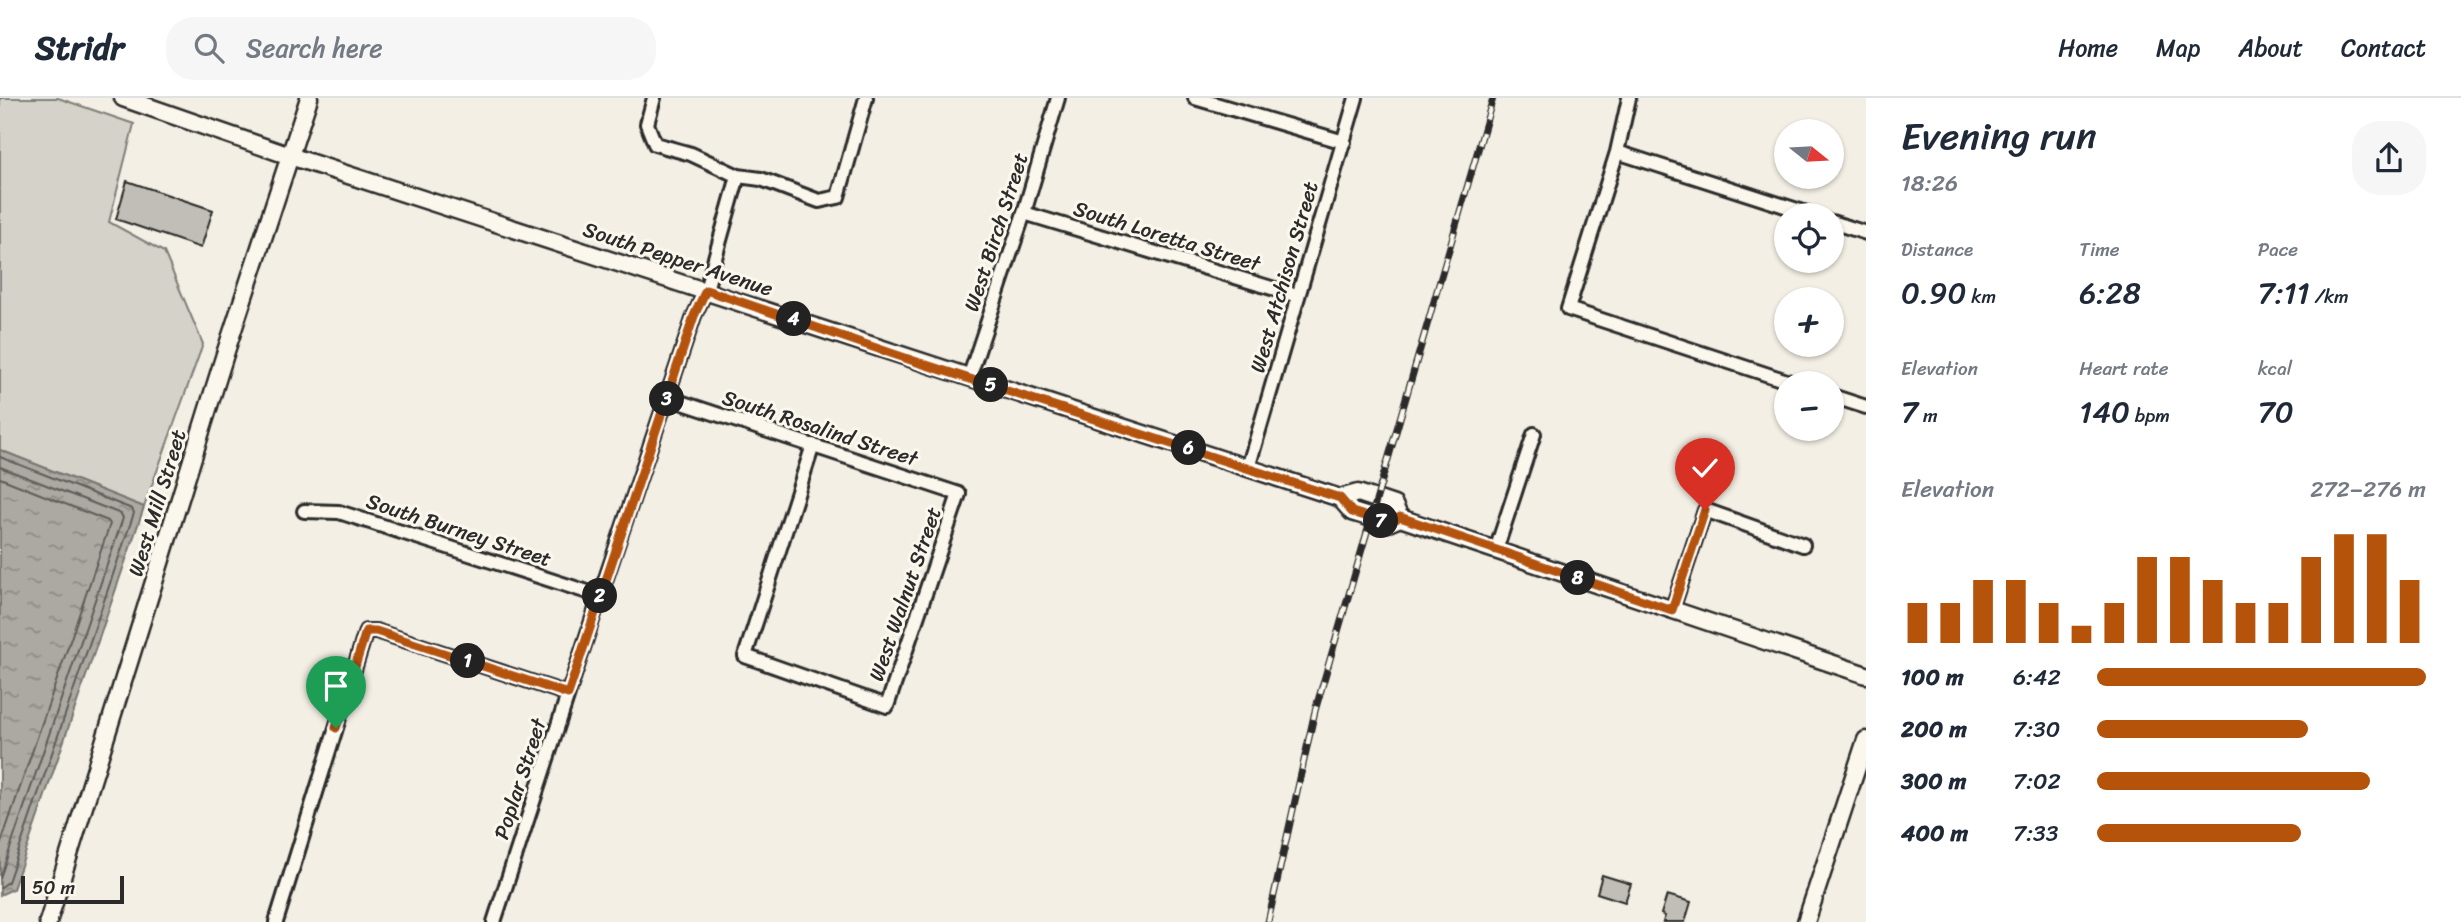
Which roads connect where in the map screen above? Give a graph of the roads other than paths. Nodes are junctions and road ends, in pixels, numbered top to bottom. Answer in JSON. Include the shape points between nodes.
{"nodes":[{"id":1,"x":123,"y":98,"type":"edge"},
{"id":2,"x":310,"y":98,"type":"edge"},
{"id":3,"x":654,"y":98,"type":"edge"},
{"id":4,"x":866,"y":98,"type":"edge"},
{"id":5,"x":1058,"y":98,"type":"edge"},
{"id":6,"x":1195,"y":98,"type":"edge"},
{"id":7,"x":1356,"y":98,"type":"edge"},
{"id":8,"x":1629,"y":98,"type":"edge"},
{"id":9,"x":1344,"y":142,"type":"junction"},
{"id":10,"x":1617,"y":152,"type":"junction"},
{"id":11,"x":290,"y":156,"type":"junction"},
{"id":12,"x":738,"y":176,"type":"junction"},
{"id":13,"x":1776,"y":203,"type":"edge"},
{"id":14,"x":1024,"y":213,"type":"junction"},
{"id":15,"x":1844,"y":226,"type":"edge"},
{"id":16,"x":1866,"y":233,"type":"edge"},
{"id":17,"x":706,"y":290,"type":"junction"},
{"id":18,"x":1298,"y":296,"type":"junction"},
{"id":19,"x":1774,"y":377,"type":"edge"},
{"id":20,"x":969,"y":378,"type":"junction"},
{"id":21,"x":668,"y":398,"type":"junction"},
{"id":22,"x":1844,"y":400,"type":"edge"},
{"id":23,"x":1866,"y":407,"type":"edge"},
{"id":24,"x":1534,"y":434,"type":"dead end"},
{"id":25,"x":813,"y":445,"type":"junction"},
{"id":26,"x":1248,"y":468,"type":"junction"},
{"id":27,"x":959,"y":494,"type":"joint"},
{"id":28,"x":304,"y":511,"type":"dead end"},
{"id":29,"x":1803,"y":545,"type":"dead end"},
{"id":30,"x":1496,"y":550,"type":"junction"},
{"id":31,"x":600,"y":596,"type":"junction"},
{"id":32,"x":1672,"y":610,"type":"junction"},
{"id":33,"x":1866,"y":675,"type":"edge"},
{"id":34,"x":568,"y":694,"type":"junction"},
{"id":35,"x":1866,"y":740,"type":"edge"},
{"id":36,"x":48,"y":922,"type":"edge"},
{"id":37,"x":276,"y":922,"type":"edge"},
{"id":38,"x":494,"y":922,"type":"edge"},
{"id":39,"x":1806,"y":922,"type":"edge"}],
"edges":[{"from":1,"to":11,"type":"main road","name":"South Pepper Avenue"},
{"from":2,"to":11,"type":"main road","name":"West Mill Street"},
{"from":3,"to":12,"type":"street","via":[[646,124],[655,144],[691,154]]},
{"from":4,"to":12,"type":"street","via":[[838,197],[819,201],[761,179]]},
{"from":5,"to":14,"type":"street","name":"West Birch Street"},
{"from":6,"to":9,"type":"street"},
{"from":7,"to":9,"type":"street","name":"West Atchison Street"},
{"from":8,"to":10,"type":"street"},
{"from":9,"to":18,"type":"street","name":"West Atchison Street"},
{"from":10,"to":13,"type":"street"},
{"from":10,"to":19,"type":"street","via":[[1568,309]]},
{"from":11,"to":17,"type":"main road","name":"South Pepper Avenue"},
{"from":11,"to":36,"type":"main road","name":"West Mill Street"},
{"from":12,"to":17,"type":"street","name":"Poplar Street"},
{"from":14,"to":18,"type":"street","name":"South Loretta Street"},
{"from":14,"to":20,"type":"street","name":"West Birch Street"},
{"from":15,"to":16,"type":"street"},
{"from":17,"to":20,"type":"main road","name":"South Pepper Avenue"},
{"from":17,"to":21,"type":"street","name":"Poplar Street"},
{"from":18,"to":26,"type":"street","name":"West Atchison Street"},
{"from":20,"to":26,"type":"main road","name":"South Pepper Avenue"},
{"from":21,"to":25,"type":"street","name":"South Rosalind Street"},
{"from":21,"to":31,"type":"street","name":"Poplar Street"},
{"from":22,"to":23,"type":"street"},
{"from":24,"to":30,"type":"street"},
{"from":25,"to":27,"type":"street","name":"South Rosalind Street"},
{"from":25,"to":27,"type":"street","name":"West Walnut Street","via":[[745,656],[887,706]]},
{"from":26,"to":30,"type":"main road","name":"South Pepper Avenue","via":[[1340,498],[1352,512],[1388,523],[1400,517]]},
{"from":28,"to":31,"type":"street","name":"South Burney Street","via":[[339,512]]},
{"from":29,"to":32,"type":"street","via":[[1705,510]]},
{"from":30,"to":32,"type":"main road","name":"South Pepper Avenue"},
{"from":31,"to":34,"type":"street","name":"Poplar Street"},
{"from":32,"to":33,"type":"main road","name":"South Pepper Avenue"},
{"from":34,"to":37,"type":"street","via":[[366,631]]},
{"from":34,"to":38,"type":"street","name":"Poplar Street"},
{"from":35,"to":39,"type":"main road"}]}
